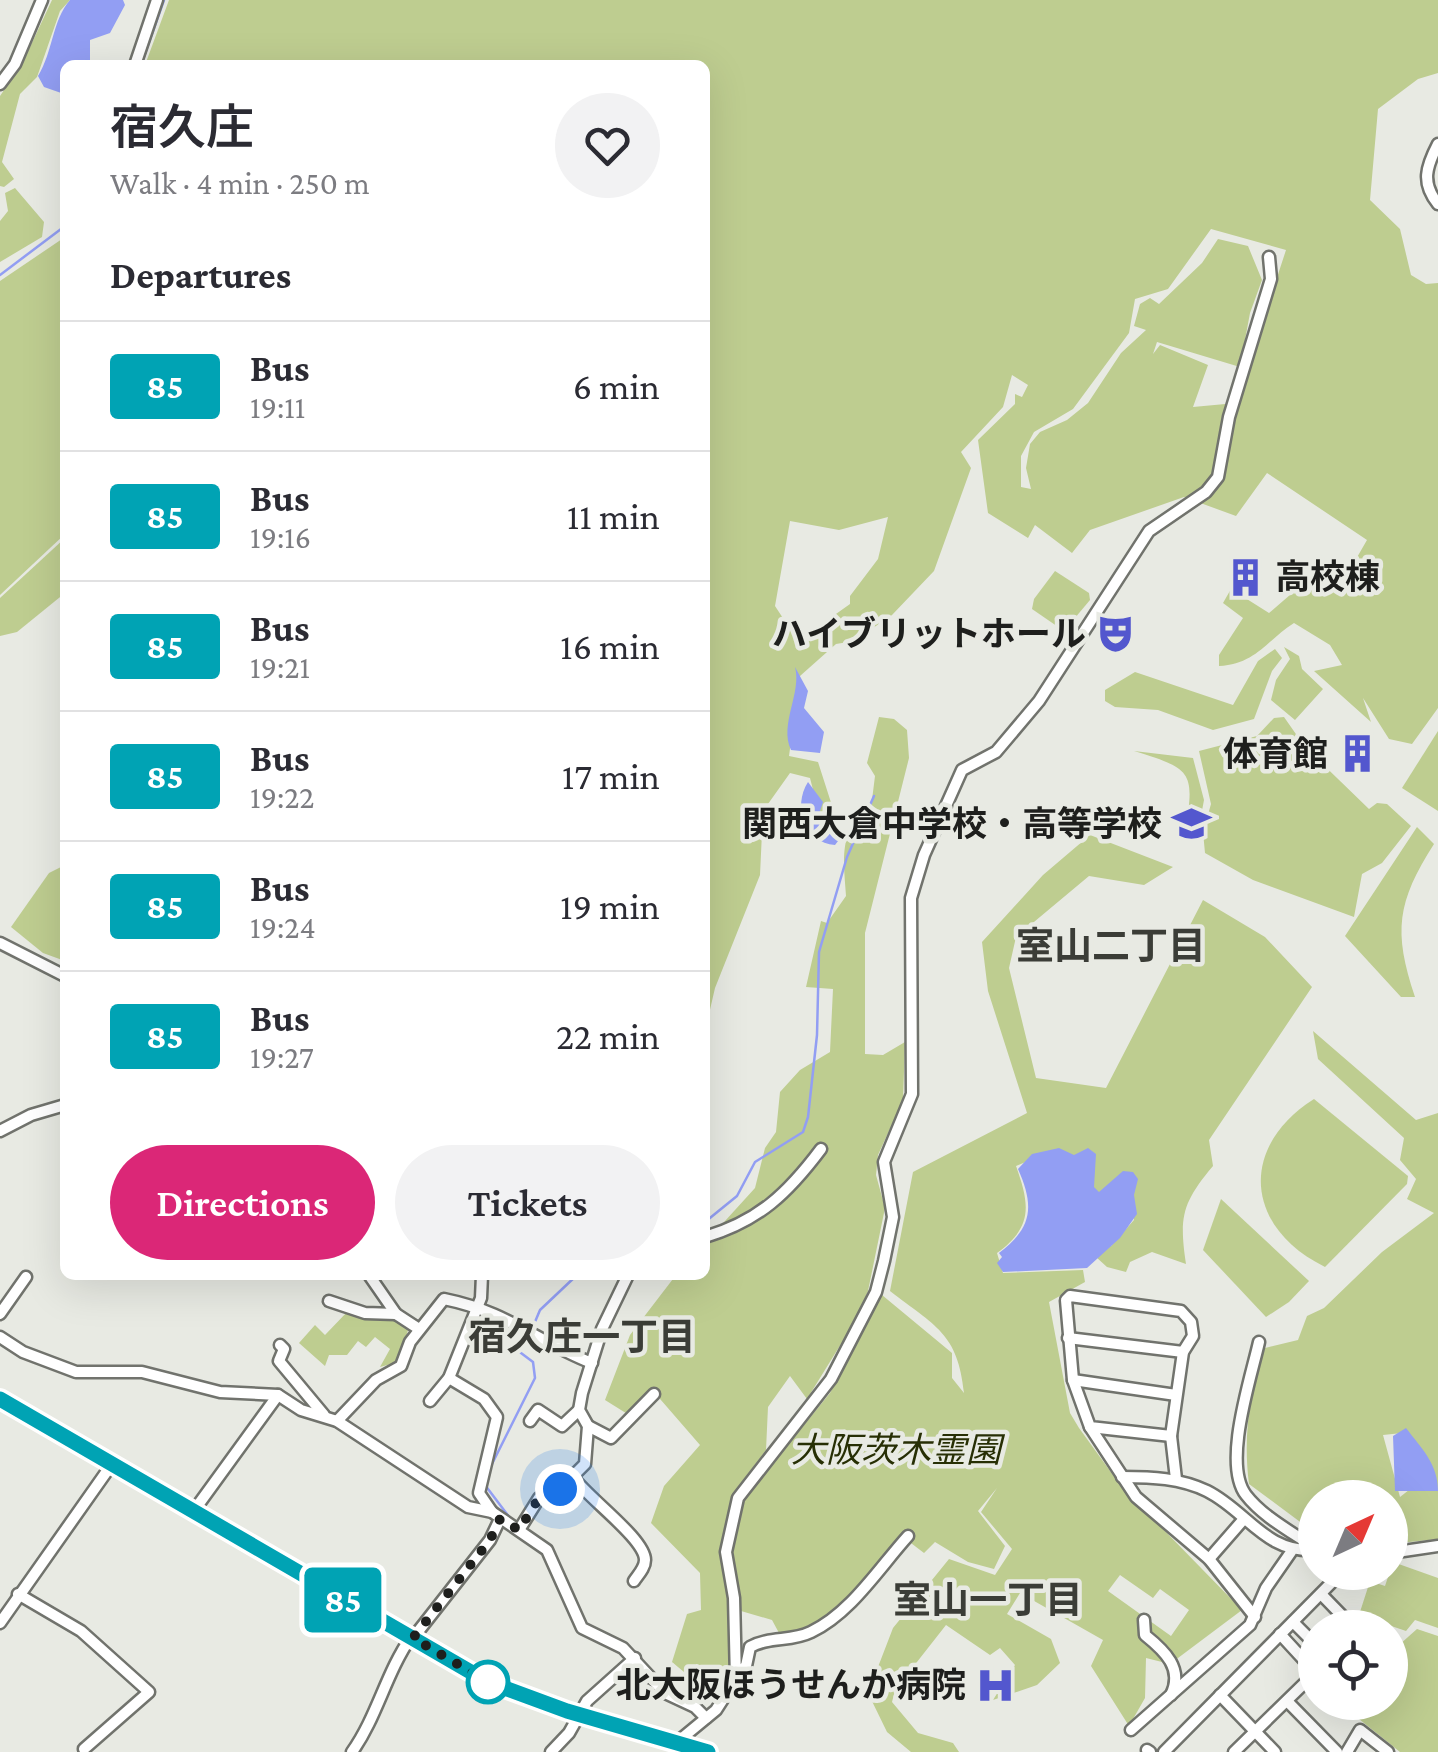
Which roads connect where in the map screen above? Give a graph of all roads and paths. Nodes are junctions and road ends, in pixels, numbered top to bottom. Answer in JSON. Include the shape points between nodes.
{"nodes":[{"id":1,"x":42,"y":0,"type":"edge"},
{"id":2,"x":157,"y":0,"type":"edge"},
{"id":3,"x":137,"y":60,"type":"edge"},
{"id":4,"x":0,"y":84,"type":"edge"},
{"id":5,"x":1438,"y":144,"type":"edge"},
{"id":6,"x":1438,"y":204,"type":"edge"},
{"id":7,"x":1268,"y":257,"type":"dead end"},
{"id":8,"x":0,"y":943,"type":"edge"},
{"id":9,"x":60,"y":973,"type":"edge"},
{"id":10,"x":60,"y":1106,"type":"edge"},
{"id":11,"x":0,"y":1131,"type":"edge"},
{"id":12,"x":821,"y":1150,"type":"dead end"},
{"id":13,"x":710,"y":1235,"type":"edge"},
{"id":14,"x":26,"y":1277,"type":"dead end"},
{"id":15,"x":372,"y":1280,"type":"edge"},
{"id":16,"x":482,"y":1280,"type":"edge"},
{"id":17,"x":626,"y":1280,"type":"edge"},
{"id":18,"x":329,"y":1301,"type":"dead end"},
{"id":19,"x":476,"y":1306,"type":"junction"},
{"id":20,"x":0,"y":1314,"type":"edge"},
{"id":21,"x":396,"y":1314,"type":"junction"},
{"id":22,"x":419,"y":1329,"type":"junction"},
{"id":23,"x":0,"y":1337,"type":"edge"},
{"id":24,"x":1068,"y":1338,"type":"junction"},
{"id":25,"x":1259,"y":1342,"type":"dead end"},
{"id":26,"x":280,"y":1345,"type":"dead end"},
{"id":27,"x":1183,"y":1352,"type":"junction"},
{"id":28,"x":592,"y":1363,"type":"junction"},
{"id":29,"x":448,"y":1378,"type":"junction"},
{"id":30,"x":1072,"y":1380,"type":"junction"},
{"id":31,"x":654,"y":1394,"type":"dead end"},
{"id":32,"x":1176,"y":1395,"type":"junction"},
{"id":33,"x":278,"y":1396,"type":"junction"},
{"id":34,"x":0,"y":1400,"type":"edge"},
{"id":35,"x":430,"y":1401,"type":"dead end"},
{"id":36,"x":580,"y":1410,"type":"junction"},
{"id":37,"x":331,"y":1419,"type":"junction"},
{"id":38,"x":530,"y":1421,"type":"dead end"},
{"id":39,"x":588,"y":1426,"type":"junction"},
{"id":40,"x":1090,"y":1426,"type":"junction"},
{"id":41,"x":1171,"y":1436,"type":"junction"},
{"id":42,"x":112,"y":1464,"type":"junction"},
{"id":43,"x":573,"y":1477,"type":"junction"},
{"id":44,"x":1122,"y":1477,"type":"junction"},
{"id":45,"x":1176,"y":1479,"type":"junction"},
{"id":46,"x":193,"y":1512,"type":"junction"},
{"id":47,"x":496,"y":1516,"type":"junction"},
{"id":48,"x":1243,"y":1520,"type":"junction"},
{"id":49,"x":519,"y":1530,"type":"junction"},
{"id":50,"x":908,"y":1536,"type":"dead end"},
{"id":51,"x":1298,"y":1537,"type":"edge"},
{"id":52,"x":1438,"y":1546,"type":"edge"},
{"id":53,"x":1408,"y":1550,"type":"edge"},
{"id":54,"x":1298,"y":1551,"type":"edge"},
{"id":55,"x":1292,"y":1552,"type":"junction"},
{"id":56,"x":1208,"y":1560,"type":"junction"},
{"id":57,"x":634,"y":1582,"type":"dead end"},
{"id":58,"x":1324,"y":1590,"type":"edge"},
{"id":59,"x":18,"y":1594,"type":"junction"},
{"id":60,"x":1320,"y":1594,"type":"junction"},
{"id":61,"x":1336,"y":1610,"type":"edge"},
{"id":62,"x":1254,"y":1616,"type":"junction"},
{"id":63,"x":1144,"y":1620,"type":"dead end"},
{"id":64,"x":1293,"y":1622,"type":"junction"},
{"id":65,"x":0,"y":1623,"type":"edge"},
{"id":66,"x":1298,"y":1627,"type":"edge"},
{"id":67,"x":1280,"y":1634,"type":"junction"},
{"id":68,"x":412,"y":1637,"type":"junction"},
{"id":69,"x":1298,"y":1654,"type":"edge"},
{"id":70,"x":635,"y":1658,"type":"junction"},
{"id":71,"x":738,"y":1673,"type":"junction"},
{"id":72,"x":1298,"y":1689,"type":"edge"},
{"id":73,"x":1220,"y":1695,"type":"junction"},
{"id":74,"x":1171,"y":1696,"type":"junction"},
{"id":75,"x":1286,"y":1701,"type":"junction"},
{"id":76,"x":579,"y":1714,"type":"junction"},
{"id":77,"x":706,"y":1718,"type":"junction"},
{"id":78,"x":1131,"y":1730,"type":"dead end"},
{"id":79,"x":1254,"y":1732,"type":"junction"},
{"id":80,"x":72,"y":1738,"type":"dead end"},
{"id":81,"x":676,"y":1743,"type":"junction"},
{"id":82,"x":85,"y":1750,"type":"edge"},
{"id":83,"x":352,"y":1752,"type":"edge"},
{"id":84,"x":551,"y":1752,"type":"edge"},
{"id":85,"x":708,"y":1752,"type":"edge"},
{"id":86,"x":1164,"y":1752,"type":"edge"},
{"id":87,"x":1234,"y":1752,"type":"edge"},
{"id":88,"x":1274,"y":1752,"type":"edge"},
{"id":89,"x":1337,"y":1752,"type":"edge"},
{"id":90,"x":1347,"y":1752,"type":"edge"},
{"id":91,"x":1388,"y":1752,"type":"edge"}],
"edges":[{"from":1,"to":4,"type":"street"},
{"from":2,"to":3,"type":"street"},
{"from":5,"to":6,"type":"street","via":[[1426,172]]},
{"from":7,"to":71,"type":"street","via":[[1270,280],[1218,478],[1149,532],[1039,701],[996,752],[962,770],[924,855],[911,898],[912,1094],[884,1162],[893,1216],[884,1262],[876,1292],[831,1379],[734,1508],[726,1552]]},
{"from":8,"to":9,"type":"street"},
{"from":10,"to":11,"type":"street"},
{"from":12,"to":13,"type":"street","via":[[773,1206],[739,1227]]},
{"from":14,"to":20,"type":"street"},
{"from":15,"to":21,"type":"street"},
{"from":16,"to":19,"type":"street"},
{"from":17,"to":28,"type":"street"},
{"from":18,"to":21,"type":"street"},
{"from":19,"to":22,"type":"street","via":[[444,1299]]},
{"from":19,"to":28,"type":"street"},
{"from":19,"to":29,"type":"street"},
{"from":21,"to":22,"type":"street"},
{"from":22,"to":37,"type":"street","via":[[402,1366]]},
{"from":23,"to":33,"type":"street","via":[[76,1372],[142,1372],[220,1392]]},
{"from":24,"to":27,"type":"street"},
{"from":24,"to":27,"type":"street","via":[[1070,1296],[1180,1311],[1193,1331]]},
{"from":24,"to":30,"type":"street"},
{"from":25,"to":51,"type":"street","via":[[1239,1441],[1239,1482],[1257,1507]]},
{"from":26,"to":37,"type":"street","via":[[280,1362]]},
{"from":27,"to":32,"type":"street"},
{"from":28,"to":36,"type":"street"},
{"from":29,"to":35,"type":"street"},
{"from":29,"to":47,"type":"street","via":[[484,1399],[496,1418],[480,1493]]},
{"from":30,"to":32,"type":"street"},
{"from":30,"to":40,"type":"street"},
{"from":31,"to":39,"type":"street","via":[[611,1438]]},
{"from":32,"to":41,"type":"street"},
{"from":33,"to":37,"type":"street"},
{"from":33,"to":46,"type":"street"},
{"from":34,"to":42,"type":"street"},
{"from":36,"to":38,"type":"street","via":[[562,1426],[538,1410]]},
{"from":36,"to":39,"type":"street"},
{"from":37,"to":47,"type":"street","via":[[468,1506]]},
{"from":39,"to":43,"type":"street","via":[[585,1464]]},
{"from":40,"to":41,"type":"street"},
{"from":40,"to":44,"type":"street"},
{"from":41,"to":45,"type":"street"},
{"from":42,"to":46,"type":"street"},
{"from":42,"to":59,"type":"street"},
{"from":43,"to":49,"type":"street","via":[[539,1498]]},
{"from":43,"to":57,"type":"street","via":[[644,1554]]},
{"from":44,"to":45,"type":"street"},
{"from":44,"to":56,"type":"street"},
{"from":45,"to":48,"type":"street","via":[[1215,1496]]},
{"from":46,"to":68,"type":"street"},
{"from":47,"to":49,"type":"street"},
{"from":47,"to":68,"type":"street","via":[[490,1540]]},
{"from":48,"to":55,"type":"street"},
{"from":48,"to":56,"type":"street"},
{"from":49,"to":70,"type":"street","via":[[550,1553],[582,1628]]},
{"from":50,"to":71,"type":"street","via":[[827,1624],[750,1647]]},
{"from":52,"to":53,"type":"street"},
{"from":54,"to":55,"type":"street"},
{"from":55,"to":62,"type":"street"},
{"from":56,"to":62,"type":"street"},
{"from":58,"to":60,"type":"street"},
{"from":59,"to":65,"type":"street"},
{"from":59,"to":82,"type":"street","via":[[81,1631],[149,1692]]},
{"from":60,"to":61,"type":"street"},
{"from":60,"to":64,"type":"street"},
{"from":62,"to":74,"type":"street"},
{"from":63,"to":74,"type":"street","via":[[1145,1636],[1176,1672]]},
{"from":64,"to":66,"type":"street"},
{"from":64,"to":67,"type":"street"},
{"from":67,"to":69,"type":"street"},
{"from":67,"to":73,"type":"street"},
{"from":68,"to":76,"type":"street","via":[[488,1682]]},
{"from":68,"to":83,"type":"street"},
{"from":70,"to":76,"type":"street"},
{"from":70,"to":77,"type":"street","via":[[666,1694]]},
{"from":71,"to":77,"type":"street"},
{"from":72,"to":75,"type":"street"},
{"from":73,"to":79,"type":"street"},
{"from":73,"to":86,"type":"street"},
{"from":74,"to":78,"type":"street"},
{"from":75,"to":79,"type":"street"},
{"from":75,"to":89,"type":"street"},
{"from":76,"to":81,"type":"street"},
{"from":76,"to":84,"type":"street"},
{"from":77,"to":81,"type":"street"},
{"from":79,"to":87,"type":"street"},
{"from":79,"to":88,"type":"street"},
{"from":80,"to":82,"type":"street"},
{"from":81,"to":85,"type":"street"},
{"from":90,"to":91,"type":"street","via":[[1360,1730]]}]}
